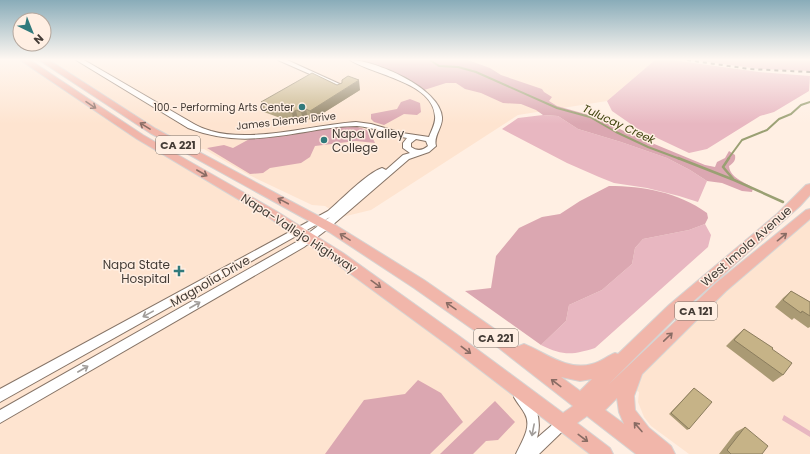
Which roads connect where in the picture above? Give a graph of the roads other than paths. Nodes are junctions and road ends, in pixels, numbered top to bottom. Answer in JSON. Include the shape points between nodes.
{"nodes":[{"id":1,"x":56,"y":81,"type":"edge"},
{"id":2,"x":76,"y":81,"type":"edge"},
{"id":3,"x":115,"y":81,"type":"edge"},
{"id":4,"x":330,"y":81,"type":"edge"},
{"id":5,"x":404,"y":81,"type":"edge"},
{"id":6,"x":339,"y":92,"type":"edge"},
{"id":7,"x":438,"y":123,"type":"junction"},
{"id":8,"x":392,"y":132,"type":"junction"},
{"id":9,"x":418,"y":137,"type":"junction"},
{"id":10,"x":431,"y":142,"type":"junction"},
{"id":11,"x":407,"y":146,"type":"junction"},
{"id":12,"x":420,"y":152,"type":"junction"},
{"id":13,"x":810,"y":188,"type":"edge"},
{"id":14,"x":810,"y":213,"type":"edge"},
{"id":15,"x":322,"y":223,"type":"junction"},
{"id":16,"x":303,"y":235,"type":"junction"},
{"id":17,"x":740,"y":252,"type":"junction"},
{"id":18,"x":258,"y":254,"type":"junction"},
{"id":19,"x":753,"y":260,"type":"junction"},
{"id":20,"x":266,"y":264,"type":"junction"},
{"id":21,"x":483,"y":328,"type":"junction"},
{"id":22,"x":651,"y":332,"type":"junction"},
{"id":23,"x":641,"y":365,"type":"junction"},
{"id":24,"x":52,"y":367,"type":"junction"},
{"id":25,"x":489,"y":367,"type":"junction"},
{"id":26,"x":23,"y":384,"type":"junction"},
{"id":27,"x":57,"y":384,"type":"junction"},
{"id":28,"x":0,"y":396,"type":"edge"},
{"id":29,"x":27,"y":401,"type":"junction"},
{"id":30,"x":586,"y":406,"type":"junction"},
{"id":31,"x":0,"y":416,"type":"edge"},
{"id":32,"x":563,"y":423,"type":"junction"},
{"id":33,"x":523,"y":454,"type":"edge"},
{"id":34,"x":529,"y":454,"type":"edge"},
{"id":35,"x":604,"y":454,"type":"edge"},
{"id":36,"x":650,"y":454,"type":"edge"},
{"id":37,"x":666,"y":454,"type":"edge"}],
"edges":[{"from":1,"to":16,"type":"main road","name":"Napa-Vallejo Highway","number":"CA 221","one_way":true,"via":[[140,137],[272,214]]},
{"from":15,"to":2,"type":"main road","name":"Napa-Vallejo Highway","number":"CA 221","one_way":true,"via":[[152,131]]},
{"from":3,"to":8,"type":"street","name":"James Diemer Drive","via":[[191,126],[216,135],[247,136],[356,124]]},
{"from":4,"to":6,"type":"street","via":[[341,86],[336,90]]},
{"from":5,"to":7,"type":"street","via":[[421,91],[436,106]]},
{"from":7,"to":9,"type":"street","name":"Magnolia Drive","via":[[430,132]]},
{"from":7,"to":10,"type":"street"},
{"from":8,"to":9,"type":"street","name":"James Diemer Drive"},
{"from":8,"to":11,"type":"street","name":"James Diemer Drive"},
{"from":9,"to":10,"type":"street"},
{"from":9,"to":11,"type":"street","name":"Magnolia Drive","via":[[410,139]]},
{"from":10,"to":12,"type":"street","name":"Magnolia Drive","via":[[430,149]]},
{"from":11,"to":12,"type":"street","via":[[412,151]]},
{"from":11,"to":15,"type":"street","name":"Magnolia Drive","via":[[405,153],[393,164],[369,180]]},
{"from":12,"to":15,"type":"street","name":"Magnolia Drive","via":[[406,157]]},
{"from":13,"to":17,"type":"main road","name":"West Imola Avenue","number":"CA 121","via":[[793,207]]},
{"from":19,"to":14,"type":"main road","name":"West Imola Avenue","number":"CA 121","one_way":true},
{"from":15,"to":16,"type":"street","name":"Magnolia Drive"},
{"from":21,"to":15,"type":"main road","name":"Napa-Vallejo Highway","number":"CA 221","one_way":true,"via":[[420,284]]},
{"from":16,"to":18,"type":"street","name":"Magnolia Drive"},
{"from":16,"to":20,"type":"street","name":"Magnolia Drive"},
{"from":16,"to":25,"type":"main road","name":"Napa-Vallejo Highway","number":"CA 221","one_way":true,"via":[[338,257]]},
{"from":17,"to":19,"type":"street"},
{"from":17,"to":22,"type":"main road","name":"West Imola Avenue","number":"CA 121"},
{"from":18,"to":20,"type":"street"},
{"from":18,"to":24,"type":"street","name":"Magnolia Drive","one_way":true},
{"from":23,"to":19,"type":"main road","name":"West Imola Avenue","number":"CA 121","one_way":true,"via":[[721,287]]},
{"from":27,"to":20,"type":"street","name":"Magnolia Drive","one_way":true},
{"from":21,"to":22,"type":"main road","via":[[551,366],[583,374],[592,373],[610,364]]},
{"from":30,"to":21,"type":"main road","name":"Napa-Vallejo Highway","number":"CA 221","one_way":true},
{"from":22,"to":30,"type":"main road","name":"West Imola Avenue","number":"CA 121","via":[[586,396]]},
{"from":23,"to":30,"type":"main road","name":"West Imola Avenue","via":[[600,404]]},
{"from":37,"to":23,"type":"main road","number":"CA 121","one_way":true,"via":[[640,431],[624,407],[628,387]]},
{"from":24,"to":26,"type":"street","name":"Magnolia Drive"},
{"from":24,"to":27,"type":"street"},
{"from":25,"to":32,"type":"main road","name":"Napa-Vallejo Highway","number":"CA 221"},
{"from":25,"to":33,"type":"street","one_way":true,"via":[[523,400],[533,415],[534,430]]},
{"from":26,"to":28,"type":"street","name":"Magnolia Drive"},
{"from":26,"to":29,"type":"street"},
{"from":27,"to":29,"type":"street","name":"Magnolia Drive"},
{"from":29,"to":31,"type":"street","name":"Magnolia Drive"},
{"from":30,"to":32,"type":"main road","name":"West Imola Avenue"},
{"from":30,"to":36,"type":"main road","number":"CA 221"},
{"from":32,"to":34,"type":"street"},
{"from":32,"to":35,"type":"main road","name":"Napa-Vallejo Highway","one_way":true}]}
